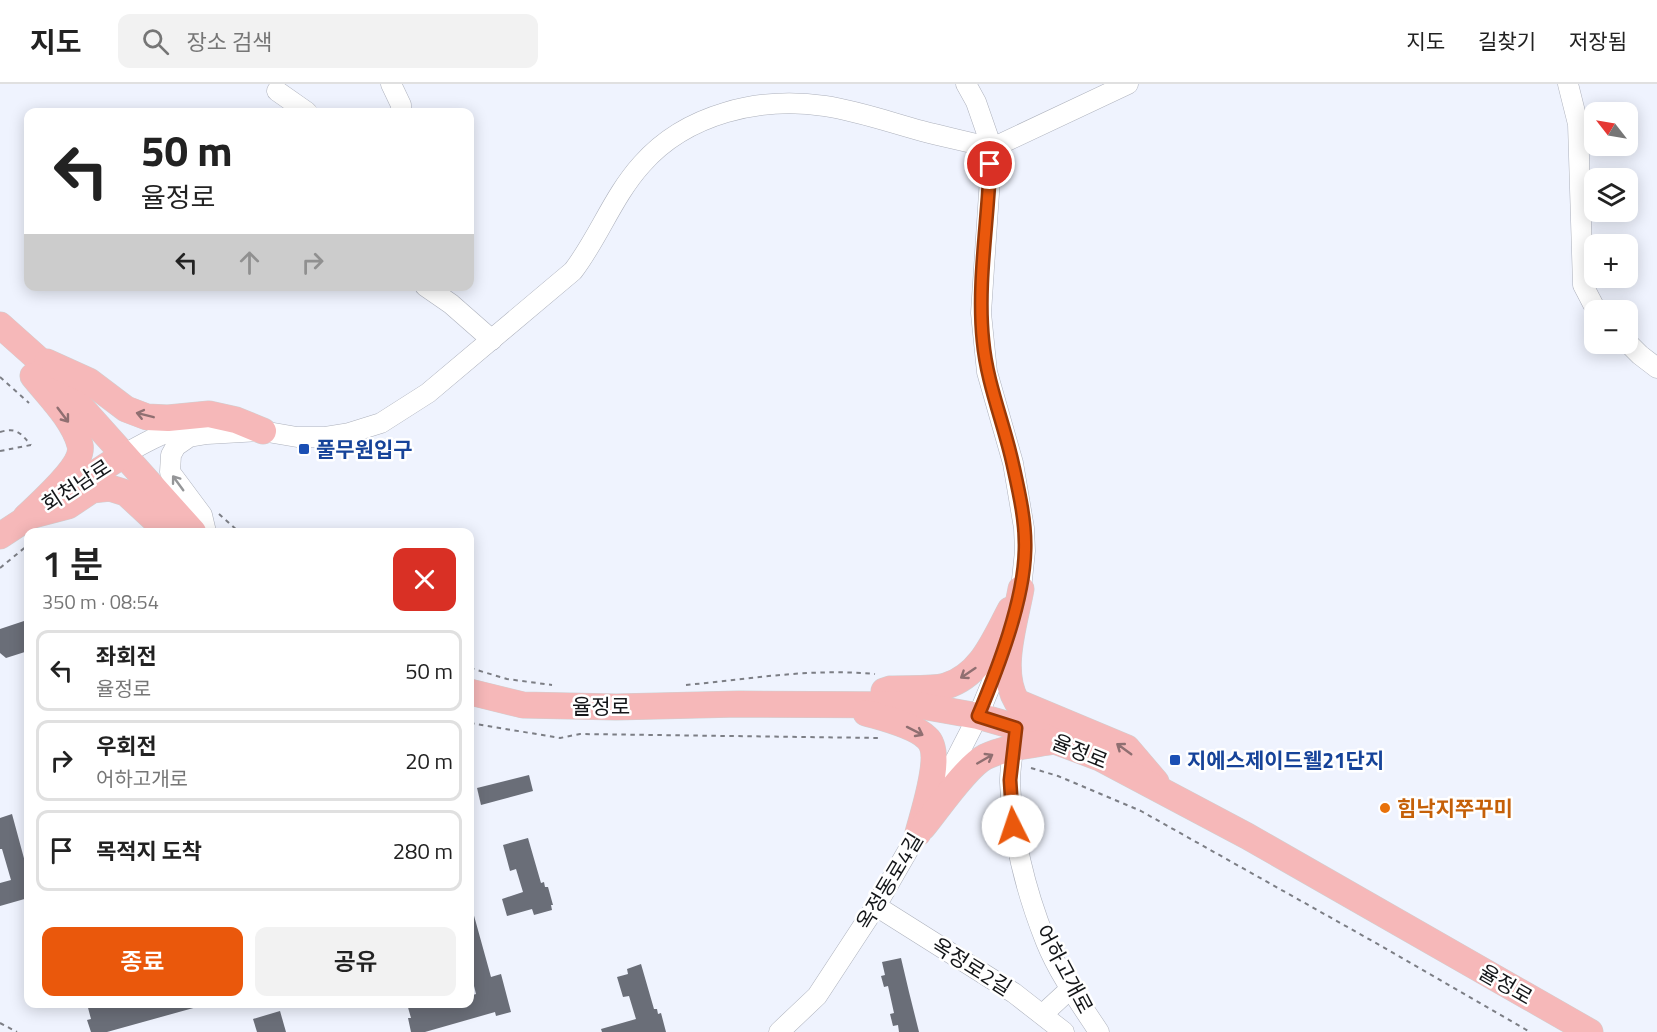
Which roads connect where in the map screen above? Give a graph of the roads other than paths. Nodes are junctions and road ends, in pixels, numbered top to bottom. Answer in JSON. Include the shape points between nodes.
{"nodes":[{"id":1,"x":391,"y":84,"type":"edge"},
{"id":2,"x":966,"y":84,"type":"edge"},
{"id":3,"x":1128,"y":84,"type":"edge"},
{"id":4,"x":1568,"y":84,"type":"edge"},
{"id":5,"x":277,"y":91,"type":"dead end"},
{"id":6,"x":302,"y":108,"type":"edge"},
{"id":7,"x":401,"y":108,"type":"edge"},
{"id":8,"x":992,"y":148,"type":"junction"},
{"id":9,"x":432,"y":291,"type":"edge"},
{"id":10,"x":1591,"y":300,"type":"edge"},
{"id":11,"x":4,"y":328,"type":"edge"},
{"id":12,"x":492,"y":340,"type":"junction"},
{"id":13,"x":1638,"y":353,"type":"edge"},
{"id":14,"x":37,"y":358,"type":"junction"},
{"id":15,"x":1657,"y":368,"type":"edge"},
{"id":16,"x":263,"y":431,"type":"junction"},
{"id":17,"x":123,"y":455,"type":"junction"},
{"id":18,"x":26,"y":517,"type":"junction"},
{"id":19,"x":164,"y":528,"type":"edge"},
{"id":20,"x":189,"y":528,"type":"edge"},
{"id":21,"x":205,"y":528,"type":"edge"},
{"id":22,"x":0,"y":536,"type":"edge"},
{"id":23,"x":1021,"y":589,"type":"junction"},
{"id":24,"x":474,"y":693,"type":"edge"},
{"id":25,"x":840,"y":706,"type":"junction"},
{"id":26,"x":978,"y":716,"type":"junction"},
{"id":27,"x":1015,"y":738,"type":"junction"},
{"id":28,"x":1163,"y":792,"type":"junction"},
{"id":29,"x":918,"y":833,"type":"junction"},
{"id":30,"x":876,"y":906,"type":"junction"},
{"id":31,"x":1070,"y":989,"type":"junction"},
{"id":32,"x":1043,"y":1014,"type":"junction"},
{"id":33,"x":779,"y":1032,"type":"edge"},
{"id":34,"x":1064,"y":1032,"type":"edge"},
{"id":35,"x":1099,"y":1032,"type":"edge"},
{"id":36,"x":1590,"y":1032,"type":"edge"}],
"edges":[{"from":1,"to":7,"type":"street"},
{"from":2,"to":8,"type":"street"},
{"from":3,"to":8,"type":"street"},
{"from":4,"to":10,"type":"street","via":[[1578,124],[1583,285]]},
{"from":5,"to":6,"type":"street"},
{"from":8,"to":12,"type":"street","via":[[822,105],[779,104],[710,117],[680,132],[644,162],[623,188],[573,271]]},
{"from":8,"to":23,"type":"street","via":[[981,313],[987,372],[1013,463],[1024,528]]},
{"from":9,"to":12,"type":"street"},
{"from":11,"to":14,"type":"main road"},
{"from":11,"to":18,"type":"main road","one_way":true,"via":[[81,446],[77,461],[62,481]]},
{"from":12,"to":16,"type":"street","via":[[428,393],[381,423],[324,437]]},
{"from":13,"to":15,"type":"street"},
{"from":16,"to":14,"type":"main road","one_way":true,"via":[[209,414],[147,417],[126,409],[88,381]]},
{"from":14,"to":17,"type":"main road"},
{"from":16,"to":17,"type":"street","via":[[211,423],[182,427]]},
{"from":21,"to":16,"type":"street","one_way":true,"via":[[202,515],[170,472],[176,446],[189,437]]},
{"from":17,"to":18,"type":"main road","name":"회천남로"},
{"from":17,"to":20,"type":"main road"},
{"from":18,"to":19,"type":"main road","via":[[68,506],[92,490],[110,488],[126,493]]},
{"from":18,"to":22,"type":"main road","name":"회천남로"},
{"from":23,"to":25,"type":"main road","one_way":true,"via":[[985,657],[972,672],[946,686],[890,689]]},
{"from":23,"to":26,"type":"street"},
{"from":28,"to":23,"type":"main road","one_way":true,"via":[[1127,748],[1017,702],[1007,671]]},
{"from":24,"to":25,"type":"main road","name":"율정로","via":[[522,705]]},
{"from":25,"to":26,"type":"main road","name":"율정로","via":[[916,705]]},
{"from":25,"to":29,"type":"main road","one_way":true,"via":[[887,718],[927,737],[933,746],[931,782]]},
{"from":26,"to":27,"type":"main road","name":"율정로"},
{"from":26,"to":29,"type":"street","name":"옥정동로4길"},
{"from":27,"to":28,"type":"main road","name":"율정로","via":[[1057,741],[1100,758]]},
{"from":29,"to":27,"type":"main road","one_way":true,"via":[[973,767]]},
{"from":27,"to":31,"type":"street","name":"어하고개로","via":[[1010,780],[1013,826],[1046,943]]},
{"from":28,"to":36,"type":"main road","name":"율정로"},
{"from":29,"to":30,"type":"street","name":"옥정동로4길"},
{"from":30,"to":32,"type":"street","name":"옥정로2길"},
{"from":30,"to":33,"type":"street","name":"옥정동로4길","via":[[817,996]]},
{"from":31,"to":32,"type":"street"},
{"from":31,"to":35,"type":"street","name":"어하고개로"},
{"from":32,"to":34,"type":"street","name":"옥정로2길"}]}
